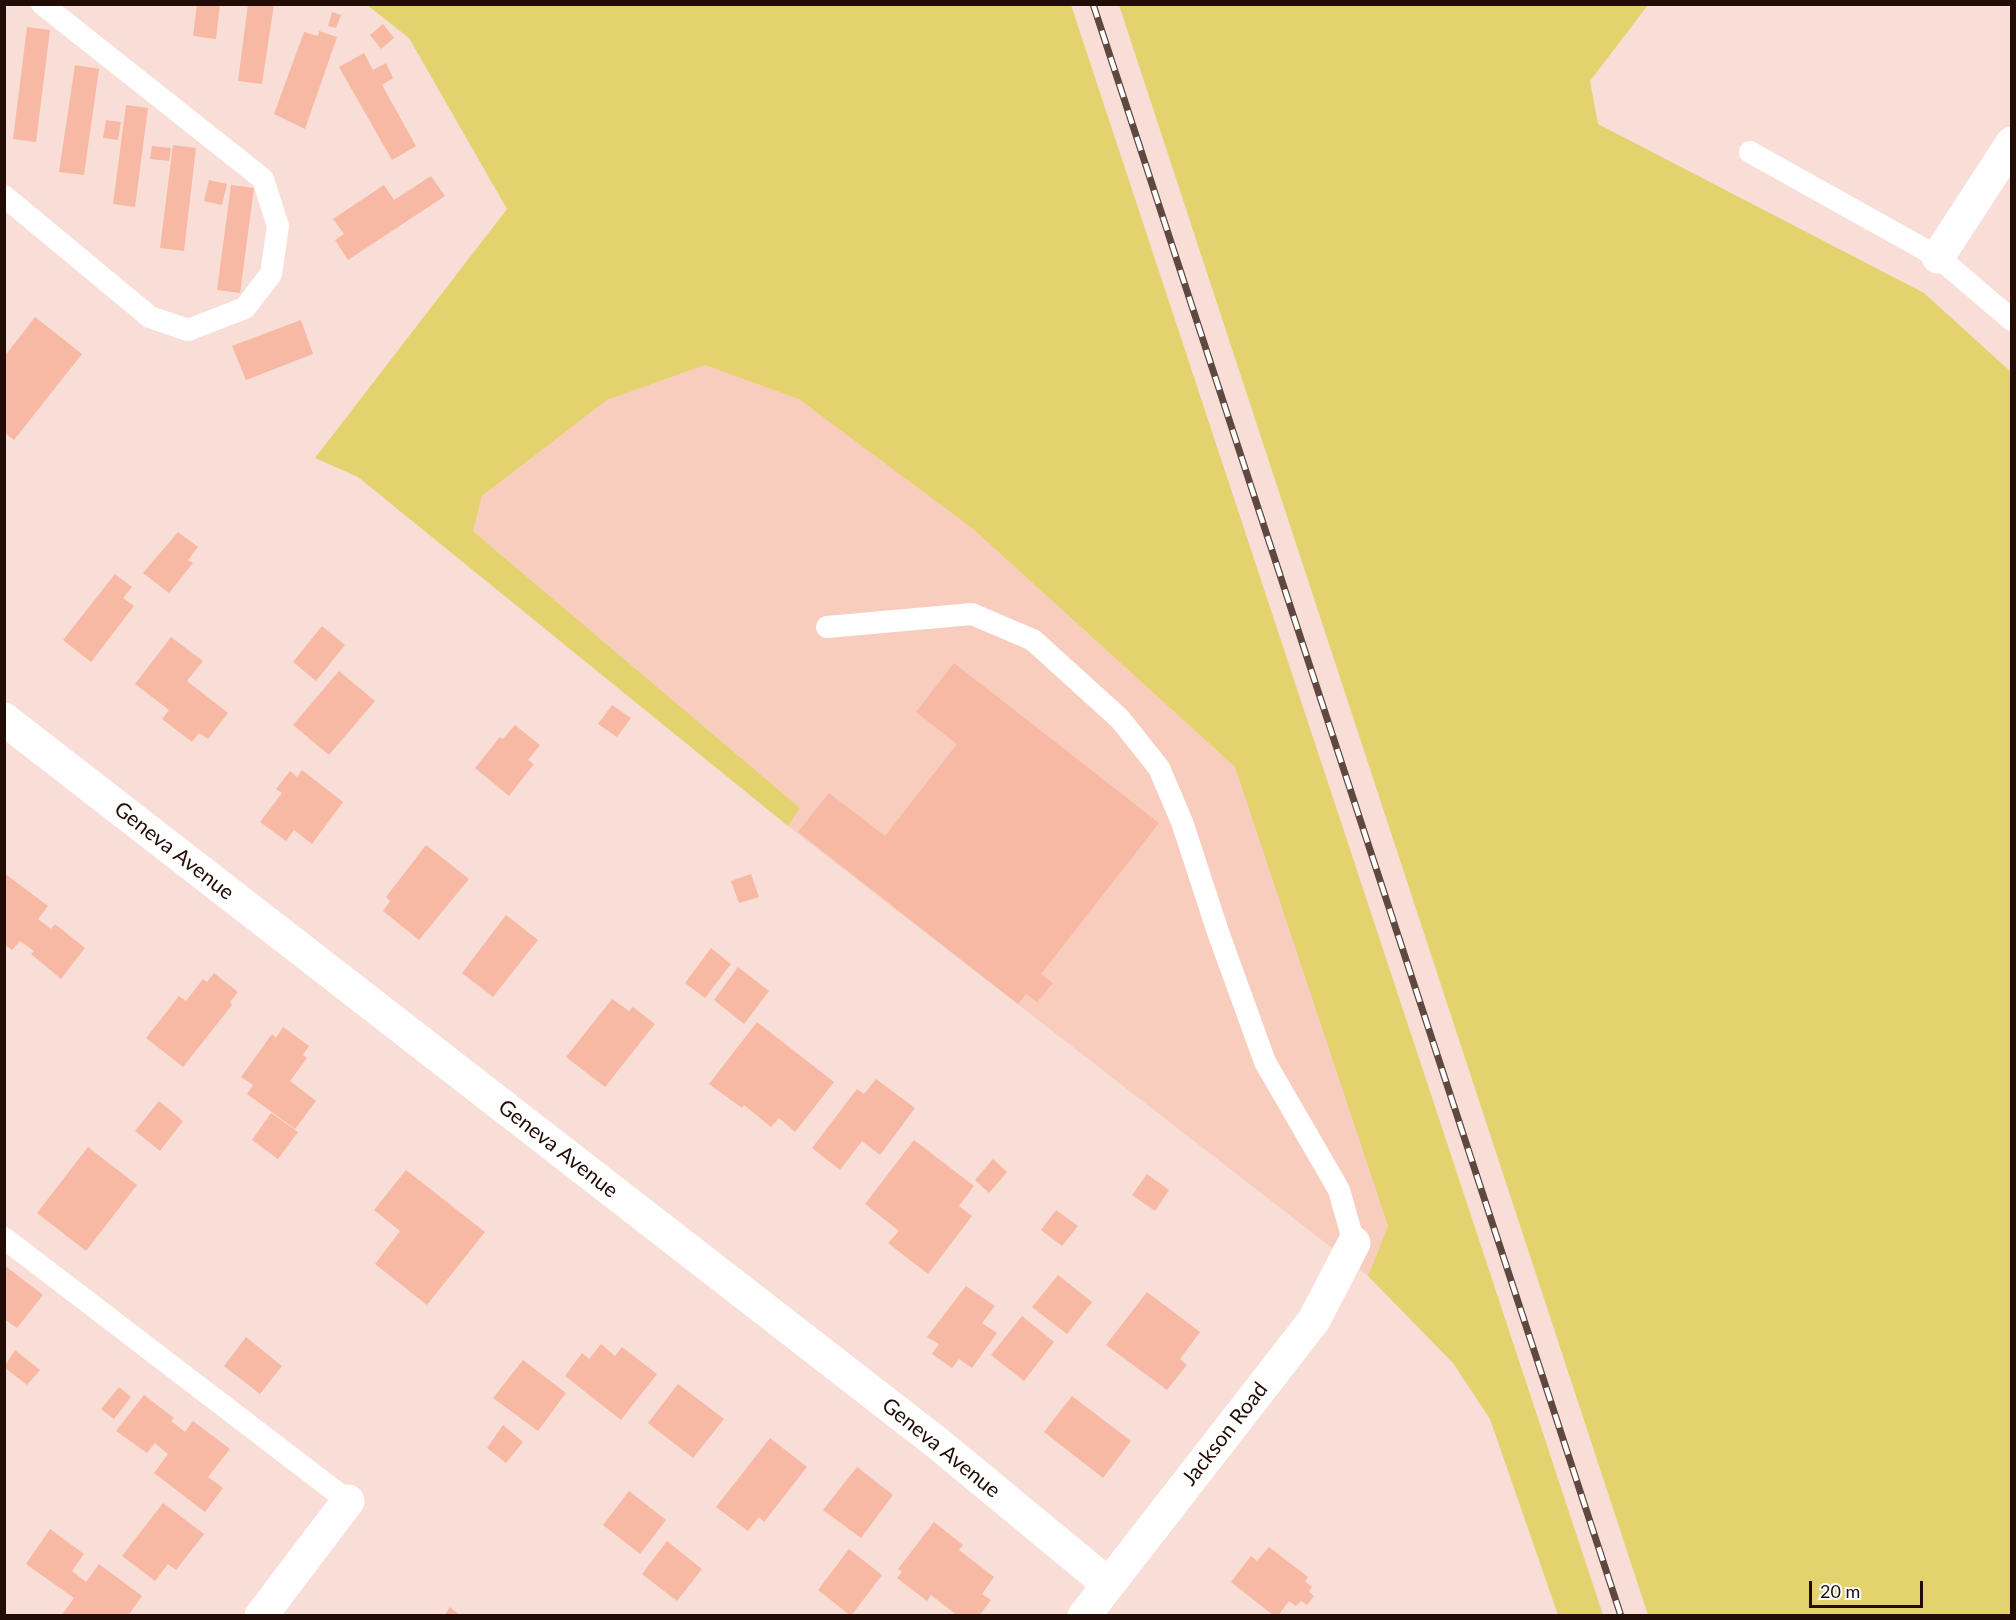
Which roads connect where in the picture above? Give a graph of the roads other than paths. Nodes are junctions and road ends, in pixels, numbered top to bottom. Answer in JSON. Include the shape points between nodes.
{"nodes":[{"id":1,"x":42,"y":4,"type":"edge"},
{"id":2,"x":2012,"y":143,"type":"edge"},
{"id":3,"x":1750,"y":152,"type":"dead end"},
{"id":4,"x":4,"y":196,"type":"edge"},
{"id":5,"x":1938,"y":257,"type":"junction"},
{"id":6,"x":2012,"y":320,"type":"edge"},
{"id":7,"x":827,"y":627,"type":"dead end"},
{"id":8,"x":4,"y":719,"type":"edge"},
{"id":9,"x":4,"y":1238,"type":"edge"},
{"id":10,"x":1354,"y":1243,"type":"joint"},
{"id":11,"x":348,"y":1501,"type":"joint"},
{"id":12,"x":1108,"y":1584,"type":"junction"},
{"id":13,"x":261,"y":1616,"type":"edge"},
{"id":14,"x":1084,"y":1616,"type":"edge"}],
"edges":[{"from":1,"to":4,"type":"lane","via":[[263,179],[278,226],[271,274],[245,308],[188,330],[150,317]]},
{"from":2,"to":5,"type":"street"},
{"from":3,"to":5,"type":"lane"},
{"from":5,"to":6,"type":"lane"},
{"from":7,"to":10,"type":"lane","via":[[972,614],[1033,640],[1120,719],[1159,768],[1182,822],[1265,1062],[1339,1190]]},
{"from":8,"to":12,"type":"street","name":"Geneva Avenue","via":[[936,1442]]},
{"from":9,"to":11,"type":"lane"},
{"from":10,"to":12,"type":"street","name":"Jackson Road","via":[[1314,1320]]},
{"from":11,"to":13,"type":"street"},
{"from":12,"to":14,"type":"street","name":"Jackson Road"}]}
